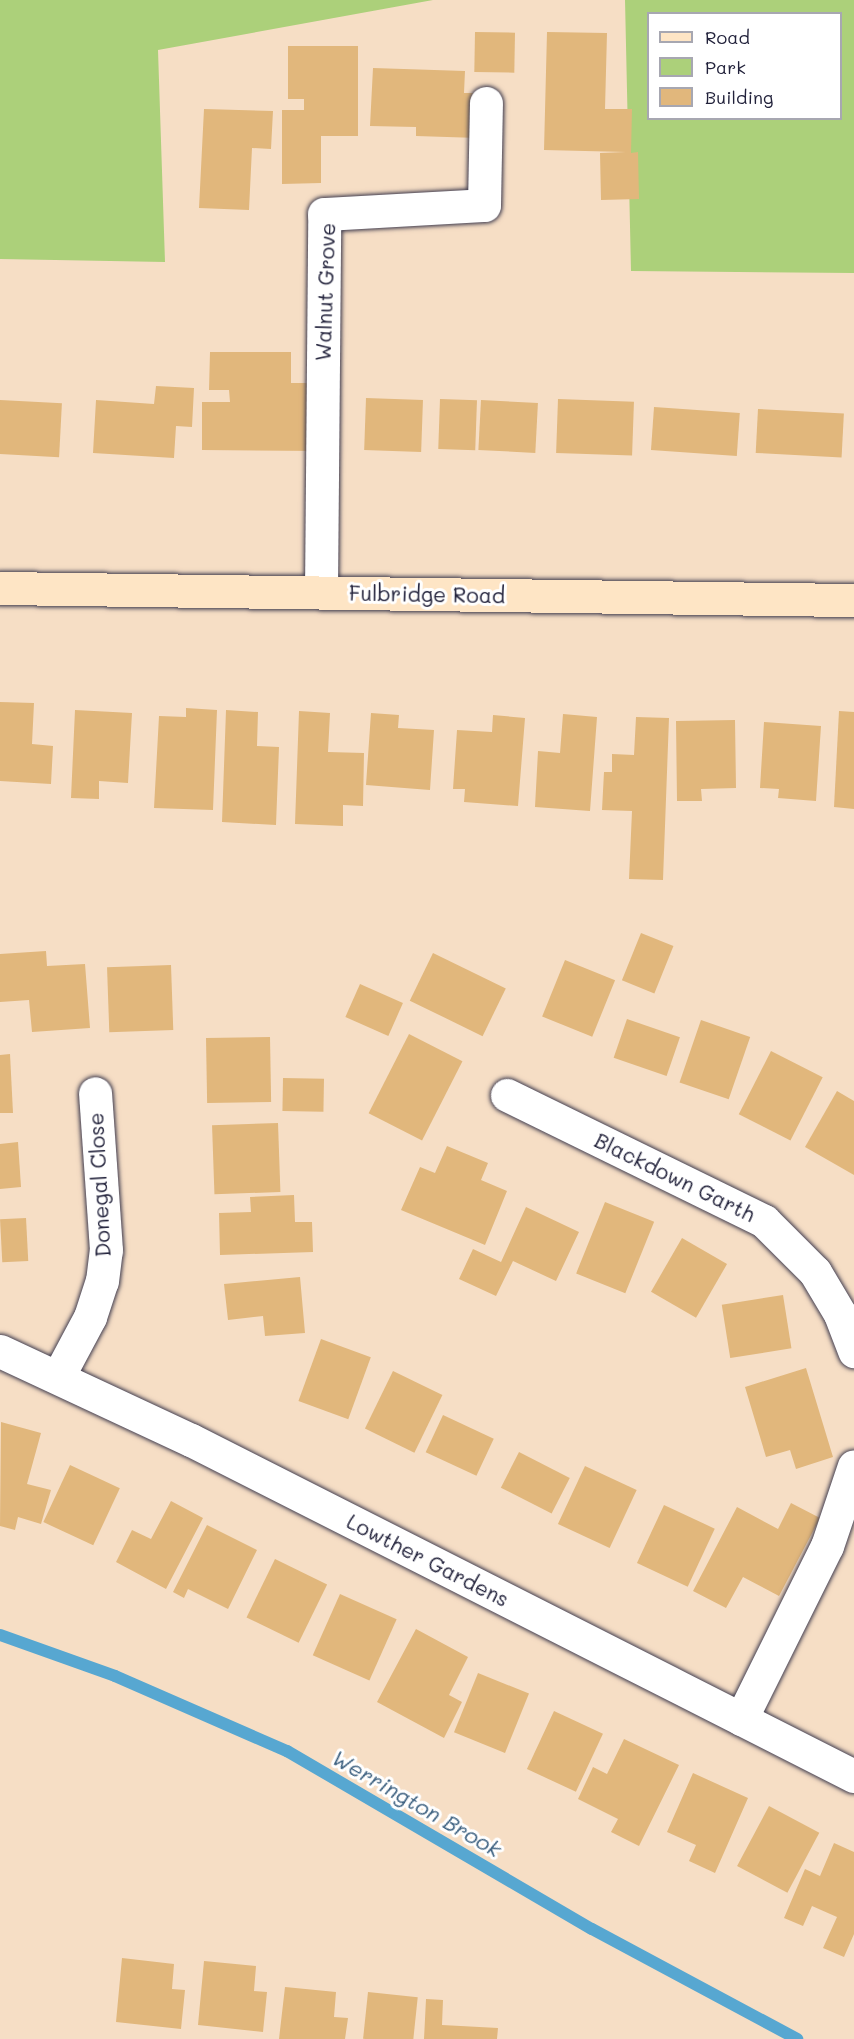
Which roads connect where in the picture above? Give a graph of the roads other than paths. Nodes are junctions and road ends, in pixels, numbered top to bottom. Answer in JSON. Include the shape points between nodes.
{"nodes":[{"id":1,"x":486,"y":103,"type":"dead end"},
{"id":2,"x":0,"y":588,"type":"edge"},
{"id":3,"x":321,"y":592,"type":"junction"},
{"id":4,"x":854,"y":600,"type":"edge"},
{"id":5,"x":94,"y":1092,"type":"dead end"},
{"id":6,"x":507,"y":1095,"type":"dead end"},
{"id":7,"x":0,"y":1351,"type":"edge"},
{"id":8,"x":854,"y":1351,"type":"edge"},
{"id":9,"x":59,"y":1376,"type":"junction"},
{"id":10,"x":854,"y":1466,"type":"edge"},
{"id":11,"x":741,"y":1719,"type":"junction"},
{"id":12,"x":854,"y":1776,"type":"edge"}],
"edges":[{"from":1,"to":3,"type":"street","name":"Walnut Grove","via":[[484,205],[324,214]]},
{"from":2,"to":3,"type":"street","name":"Fulbridge Road"},
{"from":3,"to":4,"type":"street","name":"Fulbridge Road"},
{"from":5,"to":9,"type":"street","name":"Donegal Close","via":[[106,1250],[102,1281],[90,1317]]},
{"from":6,"to":8,"type":"street","name":"Blackdown Garth","via":[[764,1221],[815,1272],[840,1314]]},
{"from":7,"to":9,"type":"street","name":"Lowther Gardens"},
{"from":9,"to":11,"type":"street","name":"Lowther Gardens"},
{"from":10,"to":11,"type":"street","via":[[827,1546]]},
{"from":11,"to":12,"type":"street","name":"Lowther Gardens"}]}
